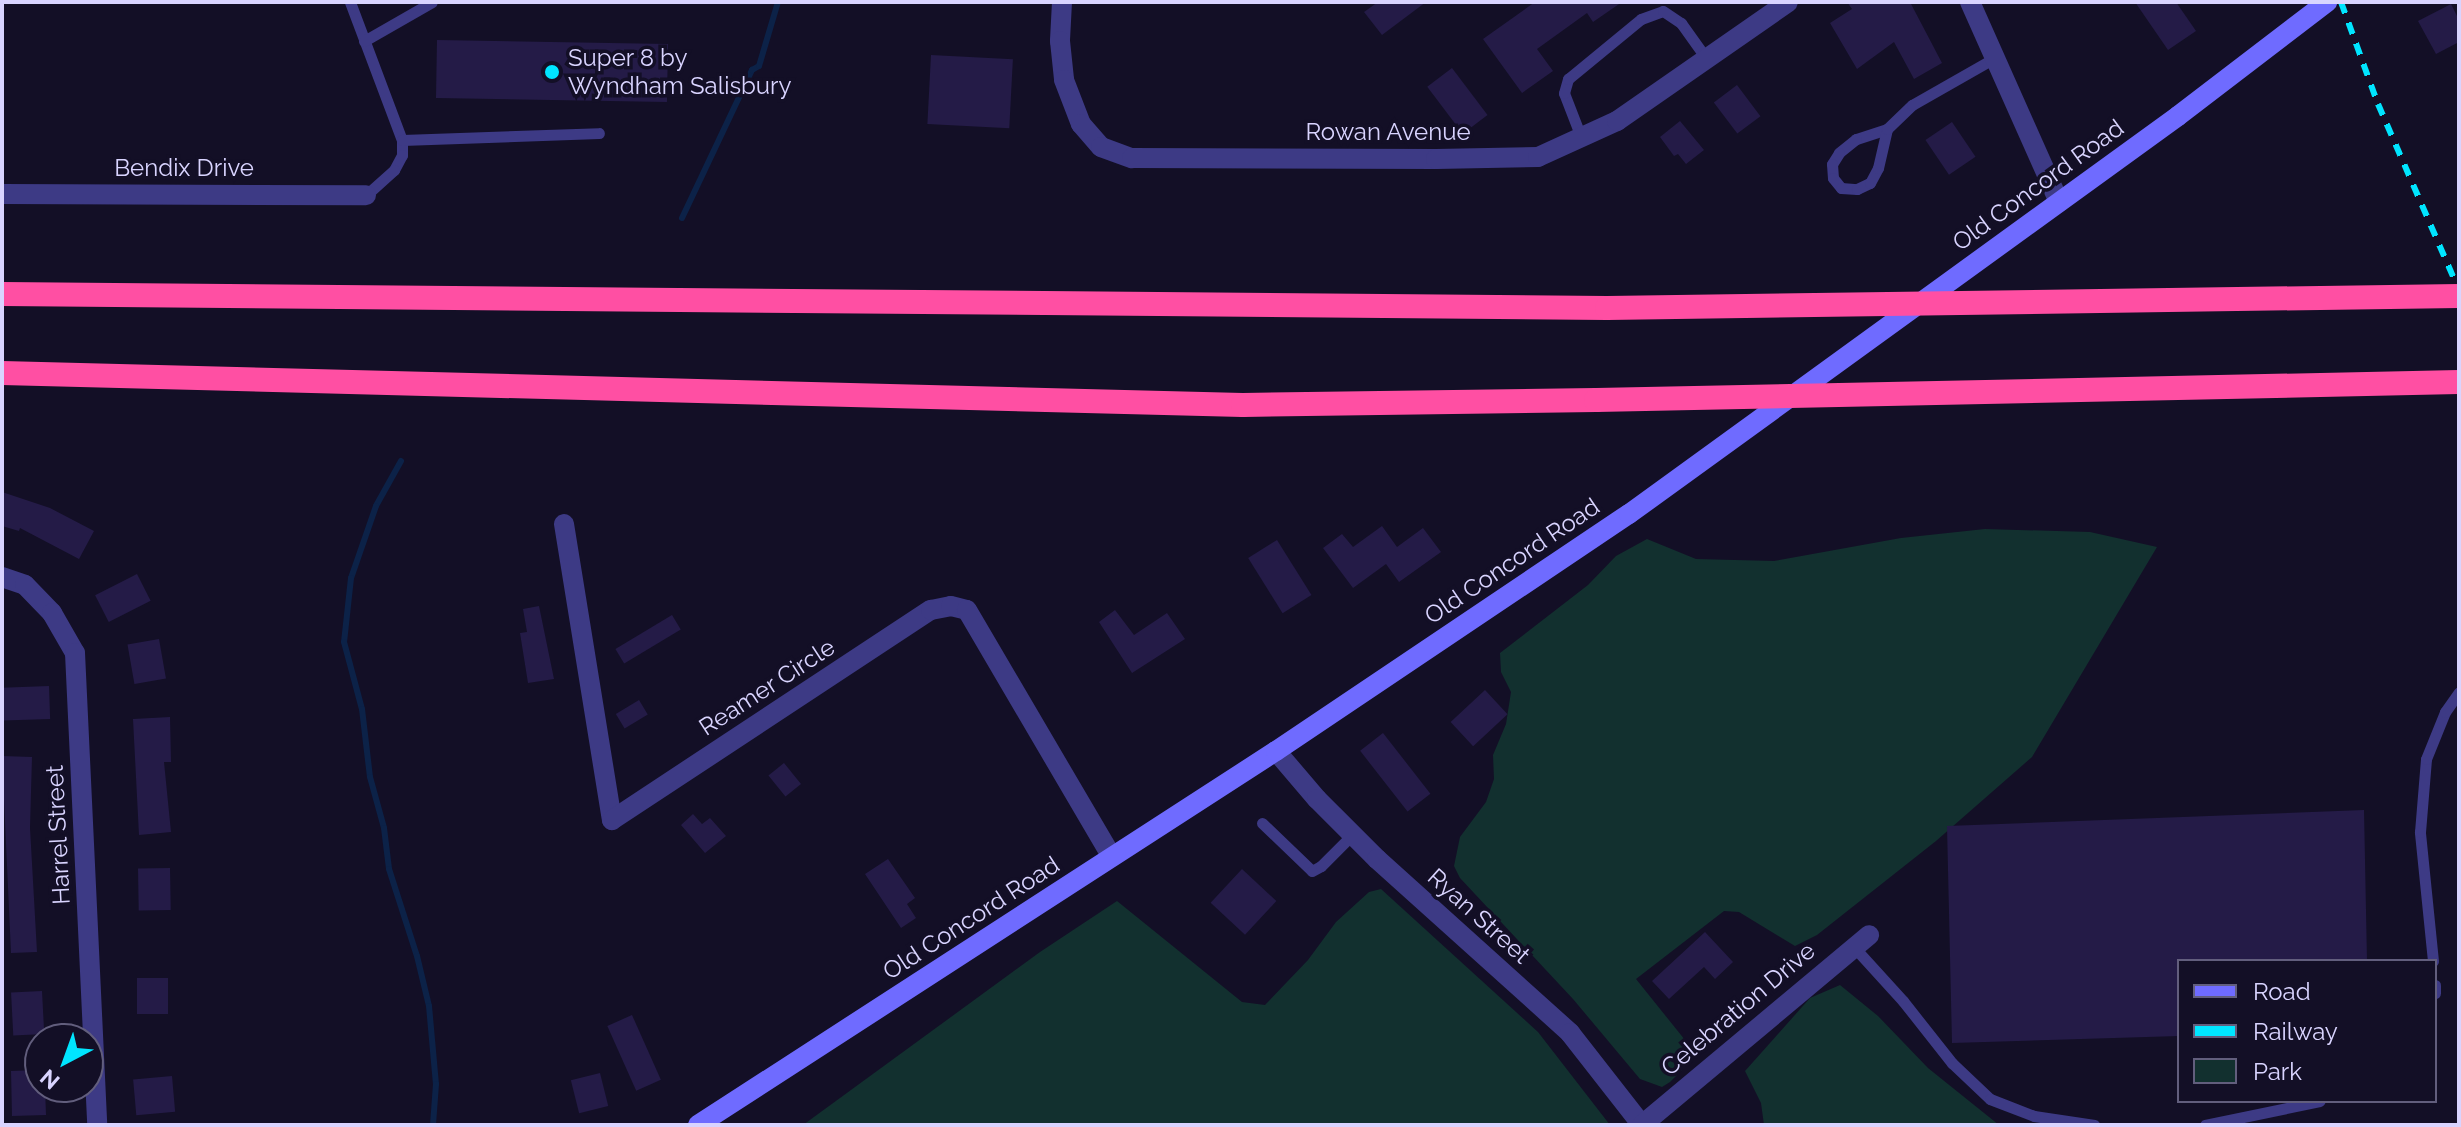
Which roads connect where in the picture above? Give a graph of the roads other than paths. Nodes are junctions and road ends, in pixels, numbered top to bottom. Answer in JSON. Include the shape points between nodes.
{"nodes":[{"id":1,"x":350,"y":2,"type":"edge"},
{"id":2,"x":432,"y":2,"type":"edge"},
{"id":3,"x":1062,"y":2,"type":"edge"},
{"id":4,"x":1788,"y":2,"type":"edge"},
{"id":5,"x":1970,"y":2,"type":"edge"},
{"id":6,"x":2327,"y":2,"type":"edge"},
{"id":7,"x":364,"y":41,"type":"junction"},
{"id":8,"x":1996,"y":57,"type":"junction"},
{"id":9,"x":1706,"y":58,"type":"junction"},
{"id":10,"x":1887,"y":129,"type":"junction"},
{"id":11,"x":599,"y":133,"type":"dead end"},
{"id":12,"x":1581,"y":137,"type":"junction"},
{"id":13,"x":402,"y":140,"type":"junction"},
{"id":14,"x":2,"y":194,"type":"edge"},
{"id":15,"x":366,"y":195,"type":"joint"},
{"id":16,"x":2059,"y":202,"type":"junction"},
{"id":17,"x":2,"y":294,"type":"edge"},
{"id":18,"x":2459,"y":296,"type":"edge"},
{"id":19,"x":2,"y":373,"type":"edge"},
{"id":20,"x":2459,"y":382,"type":"edge"},
{"id":21,"x":564,"y":524,"type":"dead end"},
{"id":22,"x":2,"y":577,"type":"edge"},
{"id":23,"x":2459,"y":692,"type":"edge"},
{"id":24,"x":1276,"y":751,"type":"junction"},
{"id":25,"x":1262,"y":823,"type":"dead end"},
{"id":26,"x":1353,"y":834,"type":"junction"},
{"id":27,"x":1112,"y":857,"type":"junction"},
{"id":28,"x":1861,"y":941,"type":"joint"},
{"id":29,"x":2433,"y":959,"type":"edge"},
{"id":30,"x":2310,"y":1103,"type":"edge"},
{"id":31,"x":97,"y":1125,"type":"edge"},
{"id":32,"x":698,"y":1125,"type":"edge"},
{"id":33,"x":1642,"y":1125,"type":"edge"},
{"id":34,"x":2094,"y":1125,"type":"edge"},
{"id":35,"x":2205,"y":1125,"type":"edge"}],
"edges":[{"from":1,"to":7,"type":"lane"},
{"from":2,"to":7,"type":"lane"},
{"from":3,"to":12,"type":"street","name":"Rowan Avenue","via":[[1064,80],[1081,124],[1101,147],[1132,158],[1538,157]]},
{"from":4,"to":9,"type":"street","name":"Rowan Avenue"},
{"from":5,"to":8,"type":"street"},
{"from":6,"to":16,"type":"main road","name":"Old Concord Road"},
{"from":7,"to":13,"type":"lane"},
{"from":8,"to":10,"type":"lane","via":[[1912,105]]},
{"from":8,"to":16,"type":"street"},
{"from":9,"to":12,"type":"street","name":"Rowan Avenue","via":[[1617,121]]},
{"from":9,"to":12,"type":"lane","via":[[1681,23],[1663,11],[1641,19],[1568,79],[1564,93]]},
{"from":10,"to":10,"type":"lane","via":[[1870,183],[1841,188],[1832,164],[1839,153],[1856,139]]},
{"from":11,"to":13,"type":"lane"},
{"from":13,"to":15,"type":"lane","via":[[394,170]]},
{"from":14,"to":15,"type":"street","name":"Bendix Drive"},
{"from":16,"to":24,"type":"main road","name":"Old Concord Road","via":[[1629,514]]},
{"from":17,"to":18,"type":"highway","bridge":true,"via":[[1607,308]]},
{"from":19,"to":20,"type":"highway","bridge":true,"via":[[1243,405]]},
{"from":21,"to":27,"type":"street","name":"Reamer Circle","via":[[612,820],[931,610],[951,606],[967,610]]},
{"from":22,"to":31,"type":"street","name":"Harrel Street","via":[[25,585],[52,613],[75,653]]},
{"from":23,"to":29,"type":"lane","via":[[2426,759],[2420,832]]},
{"from":24,"to":26,"type":"street","name":"Ryan Street"},
{"from":24,"to":27,"type":"main road","name":"Old Concord Road"},
{"from":25,"to":26,"type":"lane","via":[[1312,871]]},
{"from":26,"to":33,"type":"street","name":"Ryan Street","via":[[1570,1033]]},
{"from":27,"to":32,"type":"main road","name":"Old Concord Road"},
{"from":28,"to":33,"type":"street","name":"Celebration Drive"},
{"from":28,"to":34,"type":"lane","via":[[1952,1063],[1990,1099],[2034,1116]]},
{"from":30,"to":35,"type":"lane"}]}
